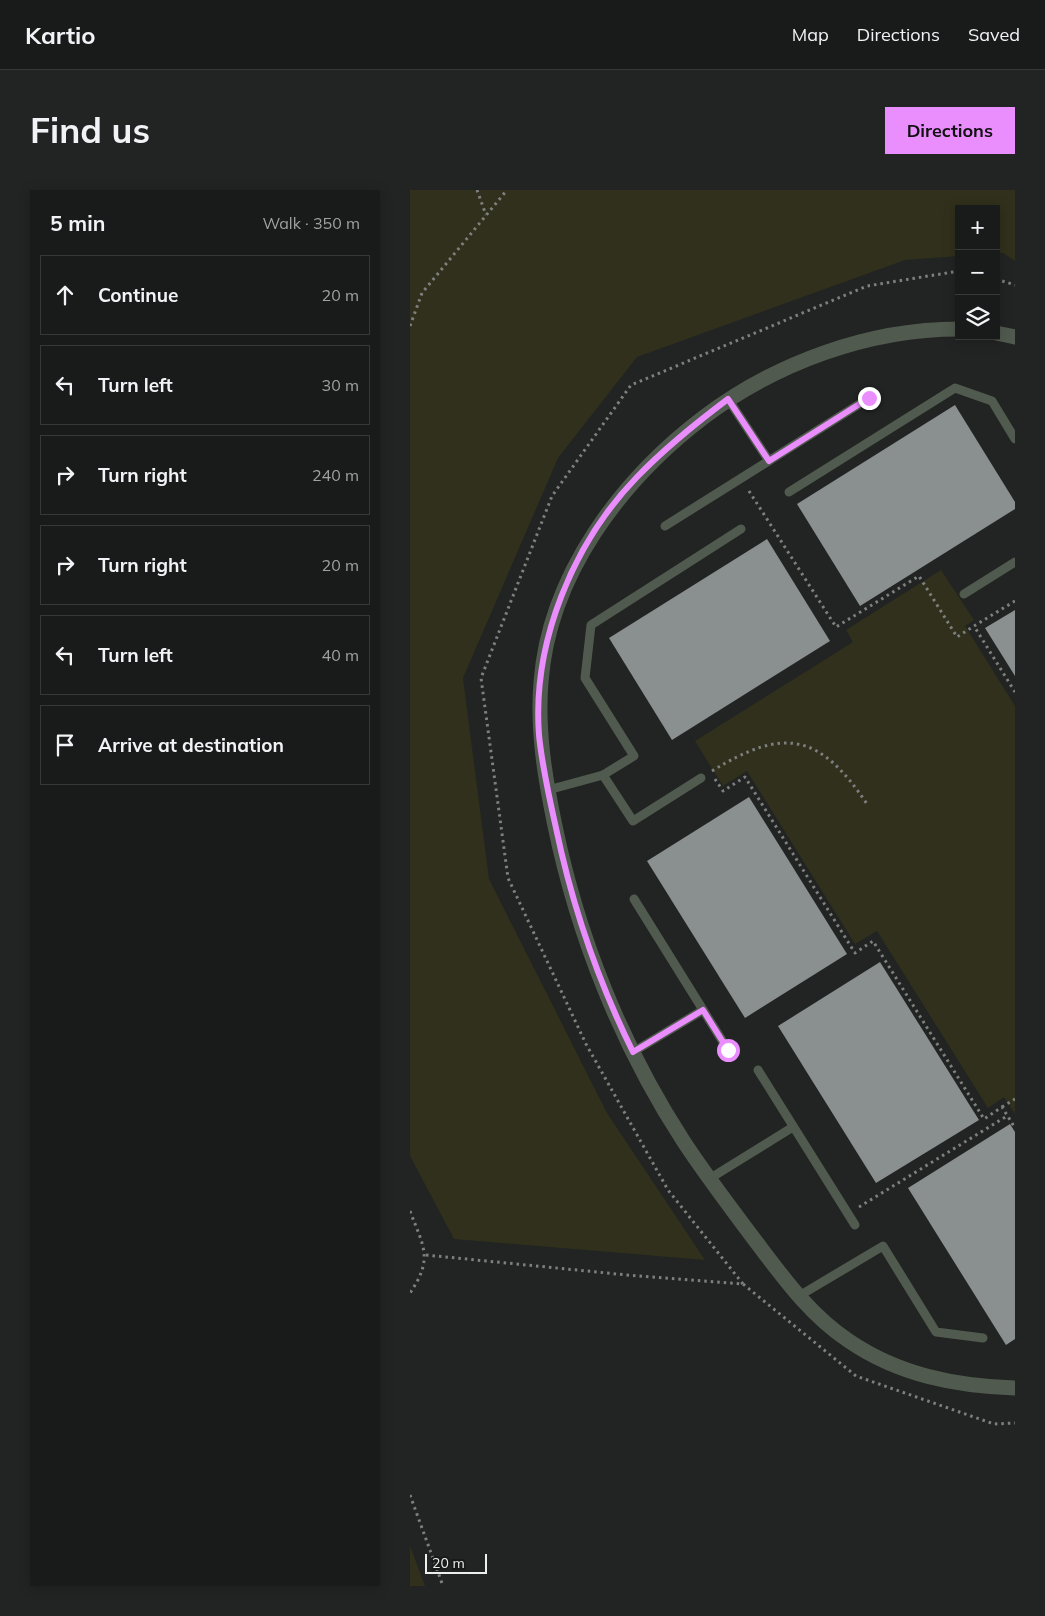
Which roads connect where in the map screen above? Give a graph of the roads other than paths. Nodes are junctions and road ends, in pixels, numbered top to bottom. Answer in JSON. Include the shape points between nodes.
{"nodes":[{"id":1,"x":955,"y":329,"type":"edge"},
{"id":2,"x":1000,"y":334,"type":"edge"},
{"id":3,"x":1015,"y":337,"type":"edge"},
{"id":4,"x":869,"y":398,"type":"dead end"},
{"id":5,"x":728,"y":399,"type":"junction"},
{"id":6,"x":1015,"y":438,"type":"edge"},
{"id":7,"x":769,"y":461,"type":"junction"},
{"id":8,"x":789,"y":492,"type":"dead end"},
{"id":9,"x":665,"y":526,"type":"dead end"},
{"id":10,"x":741,"y":529,"type":"dead end"},
{"id":11,"x":1015,"y":562,"type":"edge"},
{"id":12,"x":964,"y":594,"type":"dead end"},
{"id":13,"x":603,"y":775,"type":"junction"},
{"id":14,"x":701,"y":778,"type":"road end"},
{"id":15,"x":548,"y":790,"type":"junction"},
{"id":16,"x":634,"y":899,"type":"dead end"},
{"id":17,"x":703,"y":1010,"type":"junction"},
{"id":18,"x":728,"y":1050,"type":"dead end"},
{"id":19,"x":633,"y":1052,"type":"junction"},
{"id":20,"x":758,"y":1070,"type":"dead end"},
{"id":21,"x":793,"y":1127,"type":"junction"},
{"id":22,"x":709,"y":1179,"type":"junction"},
{"id":23,"x":855,"y":1225,"type":"dead end"},
{"id":24,"x":799,"y":1296,"type":"junction"},
{"id":25,"x":983,"y":1338,"type":"dead end"},
{"id":26,"x":1015,"y":1388,"type":"edge"}],
"edges":[{"from":1,"to":5,"type":"street","via":[[924,329],[863,340],[798,363]]},
{"from":2,"to":3,"type":"street"},
{"from":4,"to":7,"type":"lane"},
{"from":5,"to":7,"type":"lane"},
{"from":5,"to":15,"type":"street","via":[[678,436],[635,478],[599,524],[571,574],[551,626],[541,680],[539,734]]},
{"from":6,"to":8,"type":"lane","via":[[992,401],[955,388]]},
{"from":7,"to":9,"type":"lane"},
{"from":10,"to":13,"type":"lane","via":[[591,625],[585,678],[634,756]]},
{"from":11,"to":12,"type":"lane"},
{"from":13,"to":14,"type":"lane","via":[[633,821]]},
{"from":13,"to":15,"type":"lane"},
{"from":15,"to":19,"type":"street","via":[[559,845],[584,934]]},
{"from":16,"to":17,"type":"lane"},
{"from":17,"to":18,"type":"lane"},
{"from":17,"to":19,"type":"lane"},
{"from":19,"to":22,"type":"street","via":[[683,1142]]},
{"from":20,"to":21,"type":"lane"},
{"from":21,"to":22,"type":"lane"},
{"from":21,"to":23,"type":"lane"},
{"from":22,"to":24,"type":"street"},
{"from":24,"to":25,"type":"lane","via":[[882,1246],[936,1332]]},
{"from":24,"to":26,"type":"street","via":[[846,1339],[900,1369],[966,1385]]}]}
